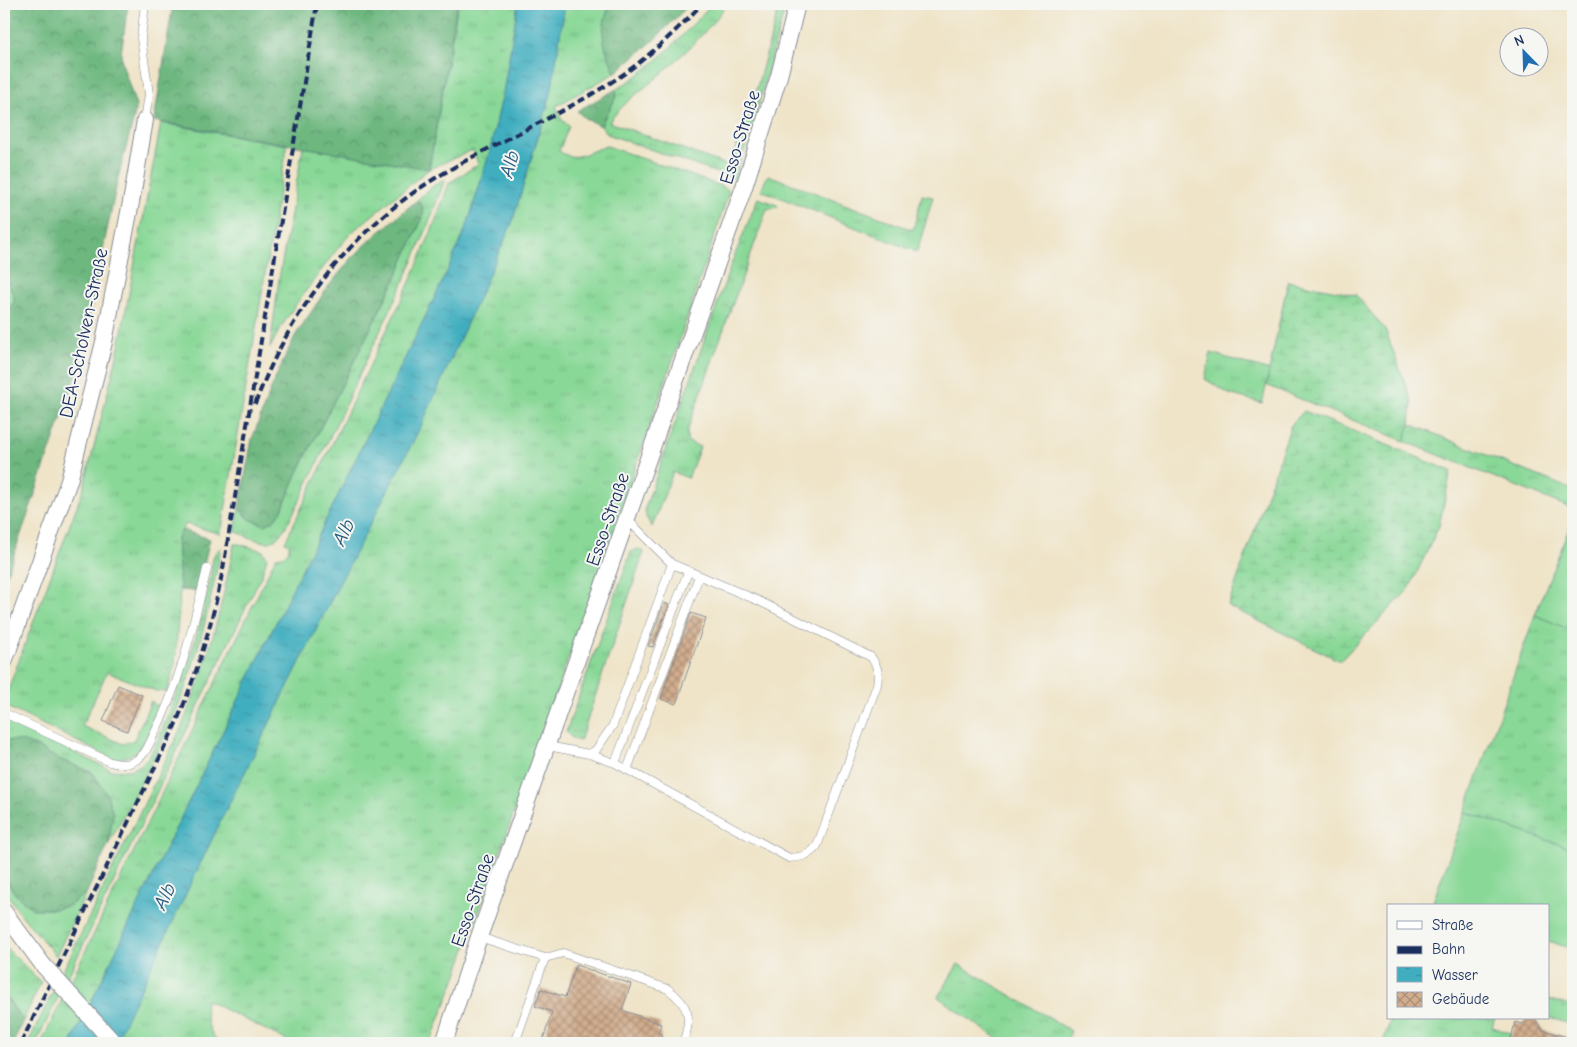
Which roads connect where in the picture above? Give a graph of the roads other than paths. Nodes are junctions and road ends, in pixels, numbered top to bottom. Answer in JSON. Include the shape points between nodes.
{"nodes":[{"id":1,"x":145,"y":4,"type":"edge"},
{"id":2,"x":797,"y":4,"type":"edge"},
{"id":3,"x":145,"y":120,"type":"joint"},
{"id":4,"x":628,"y":520,"type":"junction"},
{"id":5,"x":672,"y":564,"type":"junction"},
{"id":6,"x":207,"y":569,"type":"dead end"},
{"id":7,"x":688,"y":572,"type":"junction"},
{"id":8,"x":699,"y":576,"type":"junction"},
{"id":9,"x":4,"y":662,"type":"edge"},
{"id":10,"x":4,"y":713,"type":"edge"},
{"id":11,"x":548,"y":746,"type":"junction"},
{"id":12,"x":589,"y":754,"type":"junction"},
{"id":13,"x":615,"y":764,"type":"junction"},
{"id":14,"x":627,"y":770,"type":"junction"},
{"id":15,"x":4,"y":912,"type":"edge"},
{"id":16,"x":479,"y":937,"type":"junction"},
{"id":17,"x":545,"y":958,"type":"junction"},
{"id":18,"x":114,"y":1043,"type":"edge"},
{"id":19,"x":444,"y":1043,"type":"edge"},
{"id":20,"x":515,"y":1043,"type":"edge"},
{"id":21,"x":683,"y":1043,"type":"edge"}],
"edges":[{"from":1,"to":3,"type":"lane","name":"DEA-Scholven-Straße","via":[[141,38],[149,94]]},
{"from":2,"to":4,"type":"street","name":"Esso-Straße","via":[[779,76],[744,188]]},
{"from":3,"to":9,"type":"street","name":"DEA-Scholven-Straße","via":[[104,342],[69,481]]},
{"from":4,"to":5,"type":"lane"},
{"from":4,"to":11,"type":"street","name":"Esso-Straße"},
{"from":5,"to":7,"type":"lane"},
{"from":5,"to":12,"type":"lane","via":[[613,725],[596,750]]},
{"from":6,"to":10,"type":"lane","via":[[178,680],[146,750],[138,760],[122,765],[110,762]]},
{"from":7,"to":8,"type":"lane"},
{"from":7,"to":13,"type":"lane"},
{"from":8,"to":14,"type":"lane"},
{"from":8,"to":14,"type":"lane","via":[[759,601],[871,657],[877,666],[876,685],[817,846],[802,857],[789,858]]},
{"from":11,"to":12,"type":"lane"},
{"from":11,"to":16,"type":"street","name":"Esso-Straße"},
{"from":12,"to":13,"type":"lane"},
{"from":13,"to":14,"type":"lane"},
{"from":15,"to":18,"type":"street","bridge":true,"via":[[44,965]]},
{"from":16,"to":17,"type":"lane"},
{"from":16,"to":19,"type":"street","name":"Esso-Straße"},
{"from":17,"to":20,"type":"lane"},
{"from":17,"to":21,"type":"lane","via":[[563,953],[668,989],[679,998],[687,1012],[689,1026]]}]}
